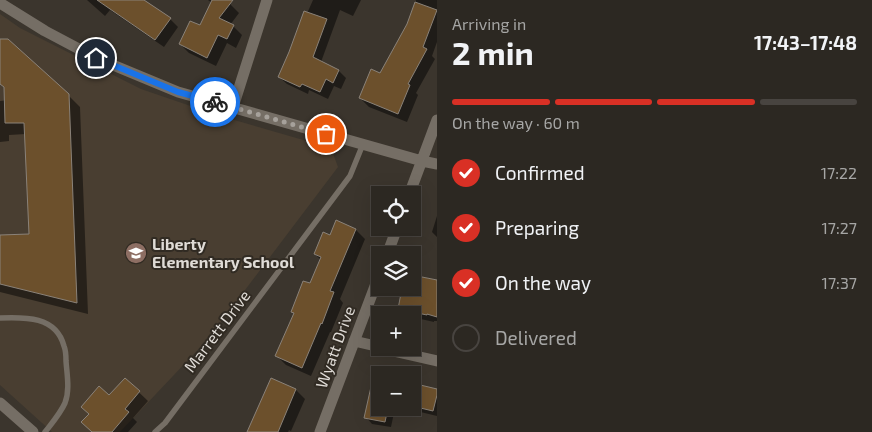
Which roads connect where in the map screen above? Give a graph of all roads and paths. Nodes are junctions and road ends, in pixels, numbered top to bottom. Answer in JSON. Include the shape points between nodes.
{"nodes":[{"id":1,"x":267,"y":0,"type":"edge"},
{"id":2,"x":0,"y":3,"type":"edge"},
{"id":3,"x":233,"y":107,"type":"junction"},
{"id":4,"x":437,"y":120,"type":"edge"},
{"id":5,"x":363,"y":144,"type":"junction"},
{"id":6,"x":422,"y":161,"type":"junction"},
{"id":7,"x":437,"y":164,"type":"edge"},
{"id":8,"x":412,"y":186,"type":"edge"},
{"id":9,"x":371,"y":296,"type":"edge"},
{"id":10,"x":0,"y":318,"type":"edge"},
{"id":11,"x":354,"y":341,"type":"junction"},
{"id":12,"x":371,"y":345,"type":"edge"},
{"id":13,"x":417,"y":356,"type":"edge"},
{"id":14,"x":437,"y":361,"type":"edge"},
{"id":15,"x":0,"y":403,"type":"edge"},
{"id":16,"x":33,"y":432,"type":"edge"},
{"id":17,"x":45,"y":432,"type":"edge"},
{"id":18,"x":155,"y":432,"type":"edge"},
{"id":19,"x":320,"y":432,"type":"edge"}],
"edges":[{"from":1,"to":3,"type":"street"},
{"from":2,"to":3,"type":"street","via":[[45,32],[96,58],[178,92]]},
{"from":3,"to":5,"type":"street"},
{"from":4,"to":6,"type":"street"},
{"from":5,"to":6,"type":"street"},
{"from":5,"to":18,"type":"lane","name":"Marrett Drive","via":[[350,176],[165,423]]},
{"from":6,"to":7,"type":"street"},
{"from":6,"to":8,"type":"street"},
{"from":9,"to":11,"type":"street","name":"Wyatt Drive"},
{"from":10,"to":17,"type":"lane","via":[[42,321],[56,330],[65,347],[68,384],[65,403]]},
{"from":11,"to":12,"type":"street"},
{"from":11,"to":19,"type":"street","name":"Wyatt Drive"},
{"from":13,"to":14,"type":"street"},
{"from":15,"to":16,"type":"street"}]}
